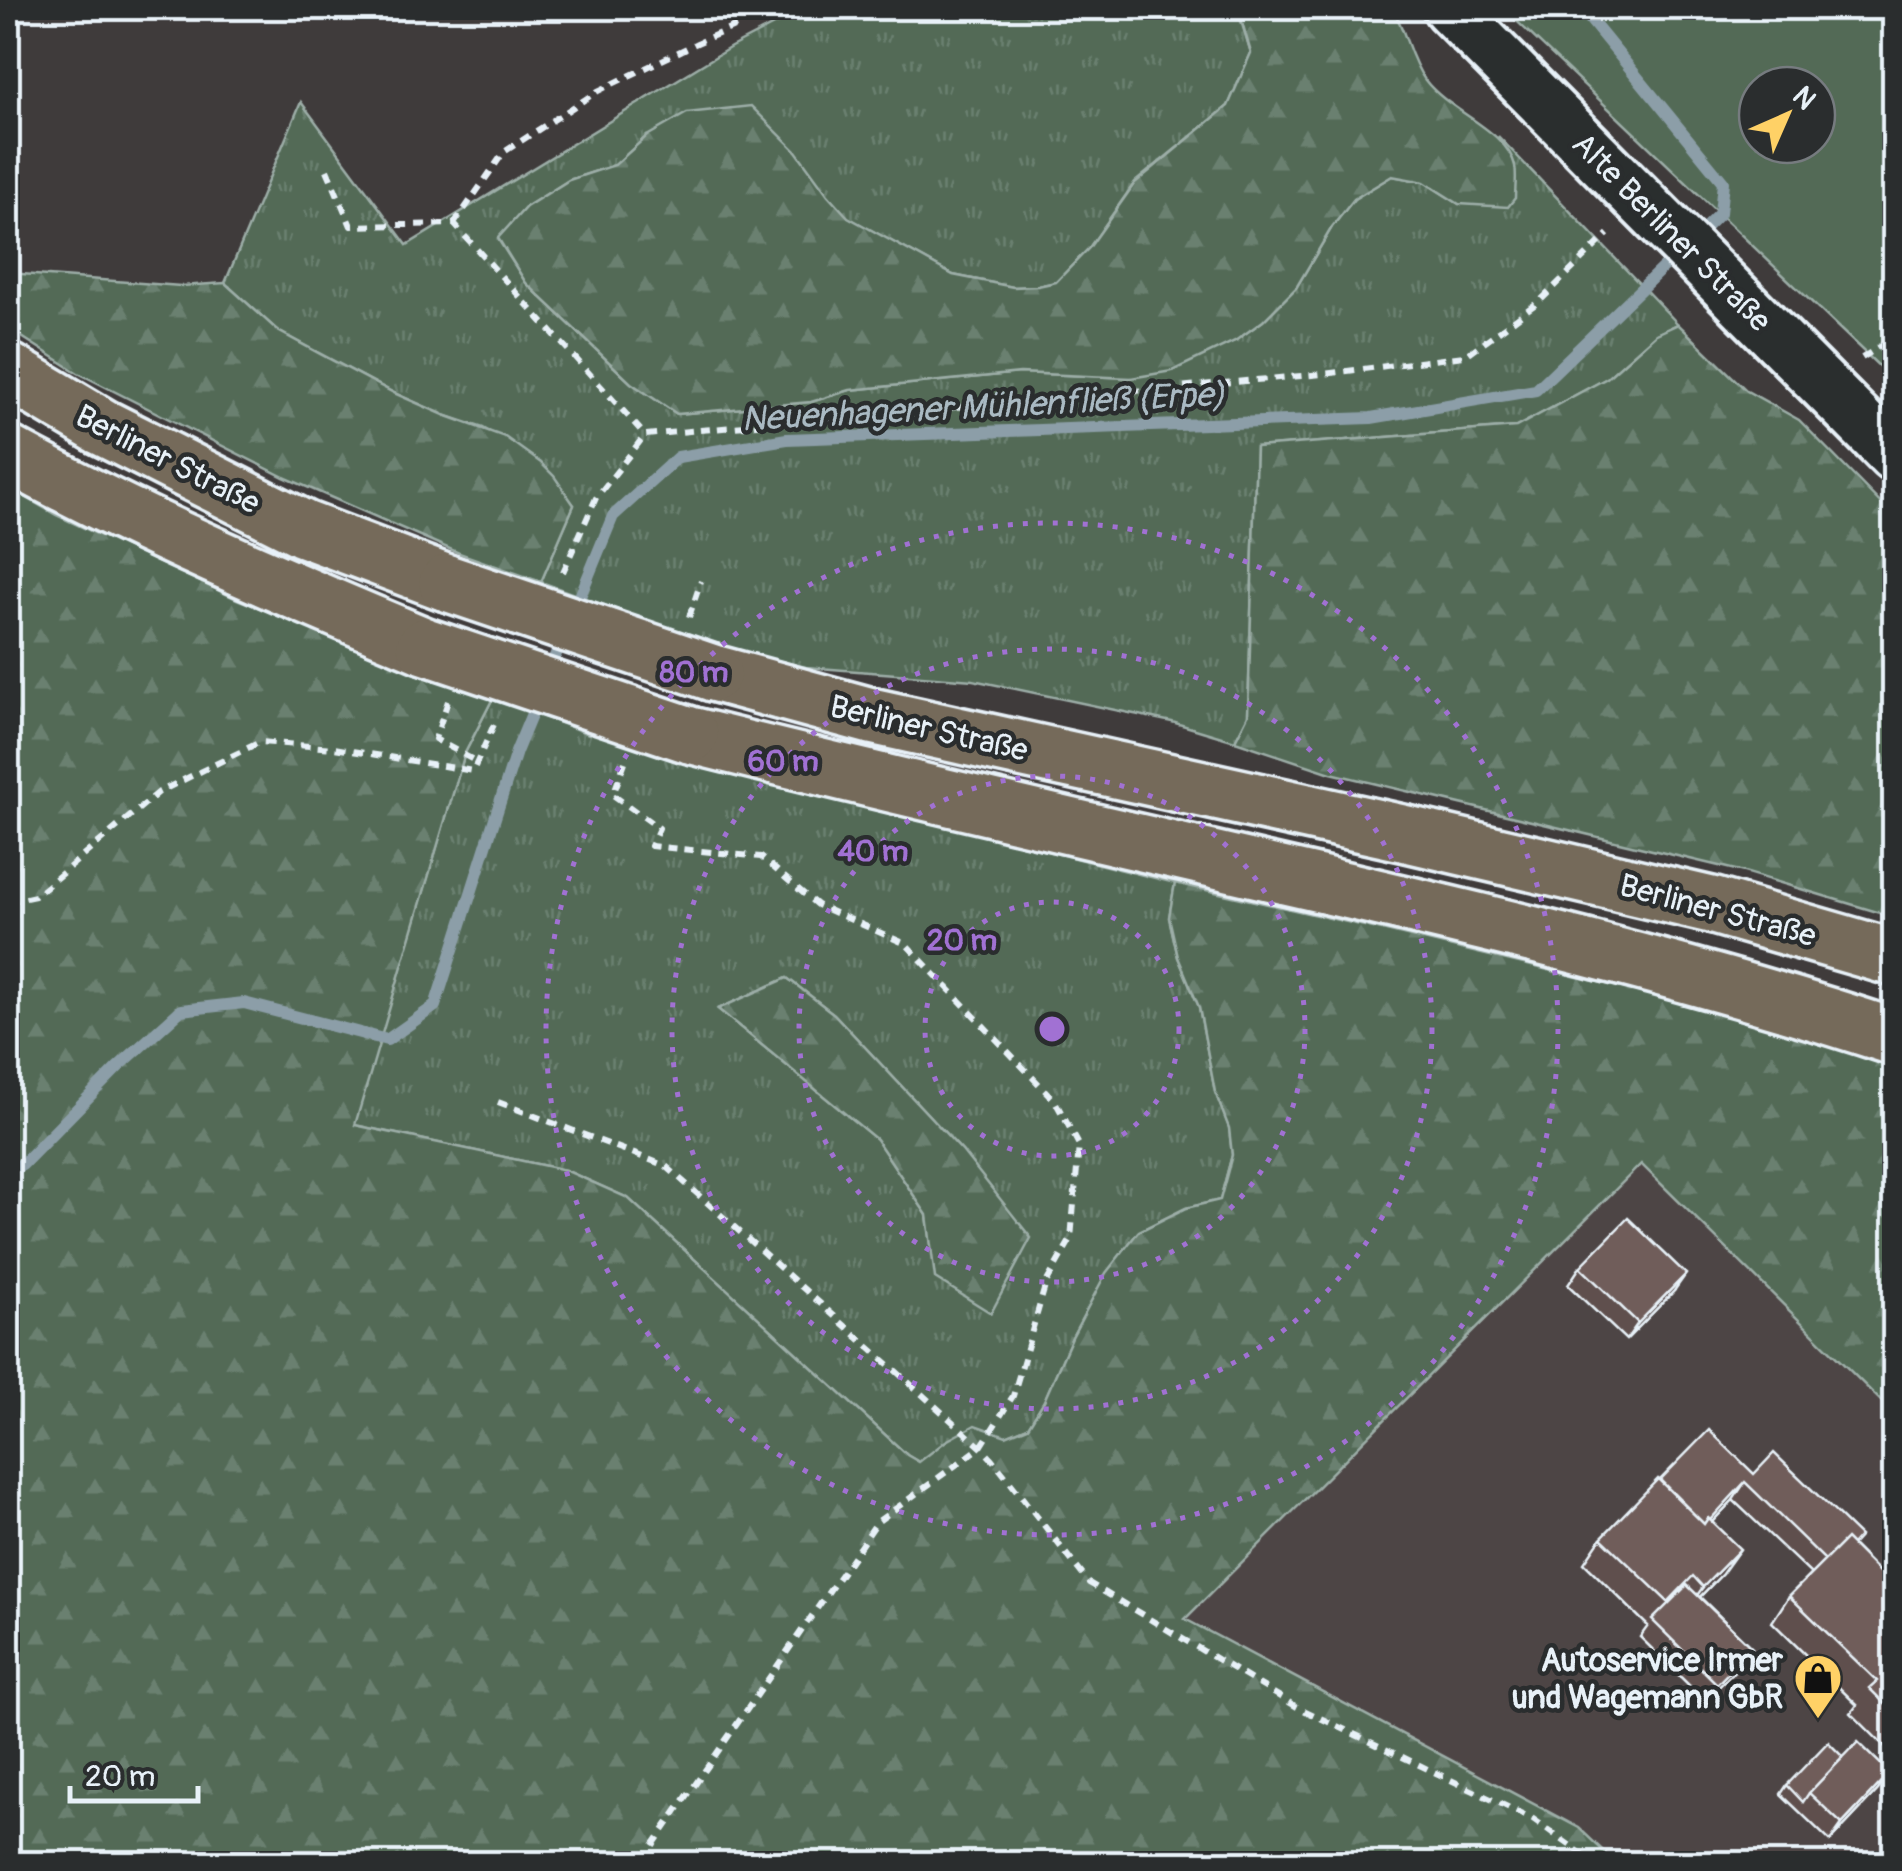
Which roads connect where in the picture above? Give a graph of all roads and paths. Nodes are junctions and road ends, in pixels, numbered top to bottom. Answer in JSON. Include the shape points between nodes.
{"nodes":[{"id":1,"x":778,"y":8,"type":"edge"},
{"id":2,"x":1450,"y":8,"type":"edge"},
{"id":3,"x":327,"y":170,"type":"dead end"},
{"id":4,"x":1624,"y":218,"type":"junction"},
{"id":5,"x":454,"y":224,"type":"junction"},
{"id":6,"x":8,"y":371,"type":"edge"},
{"id":7,"x":645,"y":436,"type":"junction"},
{"id":8,"x":8,"y":454,"type":"edge"},
{"id":9,"x":1894,"y":456,"type":"edge"},
{"id":10,"x":701,"y":581,"type":"dead end"},
{"id":11,"x":556,"y":586,"type":"dead end"},
{"id":12,"x":688,"y":618,"type":"dead end"},
{"id":13,"x":439,"y":668,"type":"junction"},
{"id":14,"x":501,"y":709,"type":"dead end"},
{"id":15,"x":628,"y":753,"type":"dead end"},
{"id":16,"x":477,"y":762,"type":"junction"},
{"id":17,"x":8,"y":902,"type":"edge"},
{"id":18,"x":1894,"y":958,"type":"edge"},
{"id":19,"x":1894,"y":1038,"type":"edge"},
{"id":20,"x":498,"y":1102,"type":"dead end"},
{"id":21,"x":981,"y":1448,"type":"junction"},
{"id":22,"x":640,"y":1864,"type":"edge"},
{"id":23,"x":1596,"y":1864,"type":"edge"}],
"edges":[{"from":1,"to":5,"type":"path","via":[[598,90],[504,152]]},
{"from":2,"to":4,"type":"street","name":"Alte Berliner Straße"},
{"from":3,"to":5,"type":"path","via":[[351,226]]},
{"from":4,"to":7,"type":"path","via":[[1541,300],[1465,356]]},
{"from":4,"to":9,"type":"street","name":"Alte Berliner Straße","via":[[1724,283]]},
{"from":5,"to":7,"type":"path"},
{"from":6,"to":18,"type":"main road","name":"Berliner Straße","bridge":true,"via":[[102,427],[304,529],[713,672],[871,716],[1711,905]]},
{"from":7,"to":11,"type":"path","via":[[596,498]]},
{"from":8,"to":13,"type":"main road","name":"Berliner Straße"},
{"from":10,"to":12,"type":"path"},
{"from":13,"to":16,"type":"path","via":[[435,739]]},
{"from":13,"to":19,"type":"main road","name":"Berliner Straße","bridge":true,"via":[[690,736],[1540,936]]},
{"from":14,"to":16,"type":"path"},
{"from":15,"to":21,"type":"path","via":[[613,794],[660,828],[651,846],[762,858],[817,905],[906,944],[1056,1101],[1079,1145],[1070,1239],[1046,1283],[1012,1396]]},
{"from":16,"to":17,"type":"path","via":[[474,770],[260,742],[160,792],[35,896]]},
{"from":20,"to":21,"type":"path","via":[[666,1166]]},
{"from":21,"to":22,"type":"path","via":[[877,1522]]},
{"from":21,"to":23,"type":"path","via":[[1088,1583],[1297,1707],[1534,1818]]}]}
